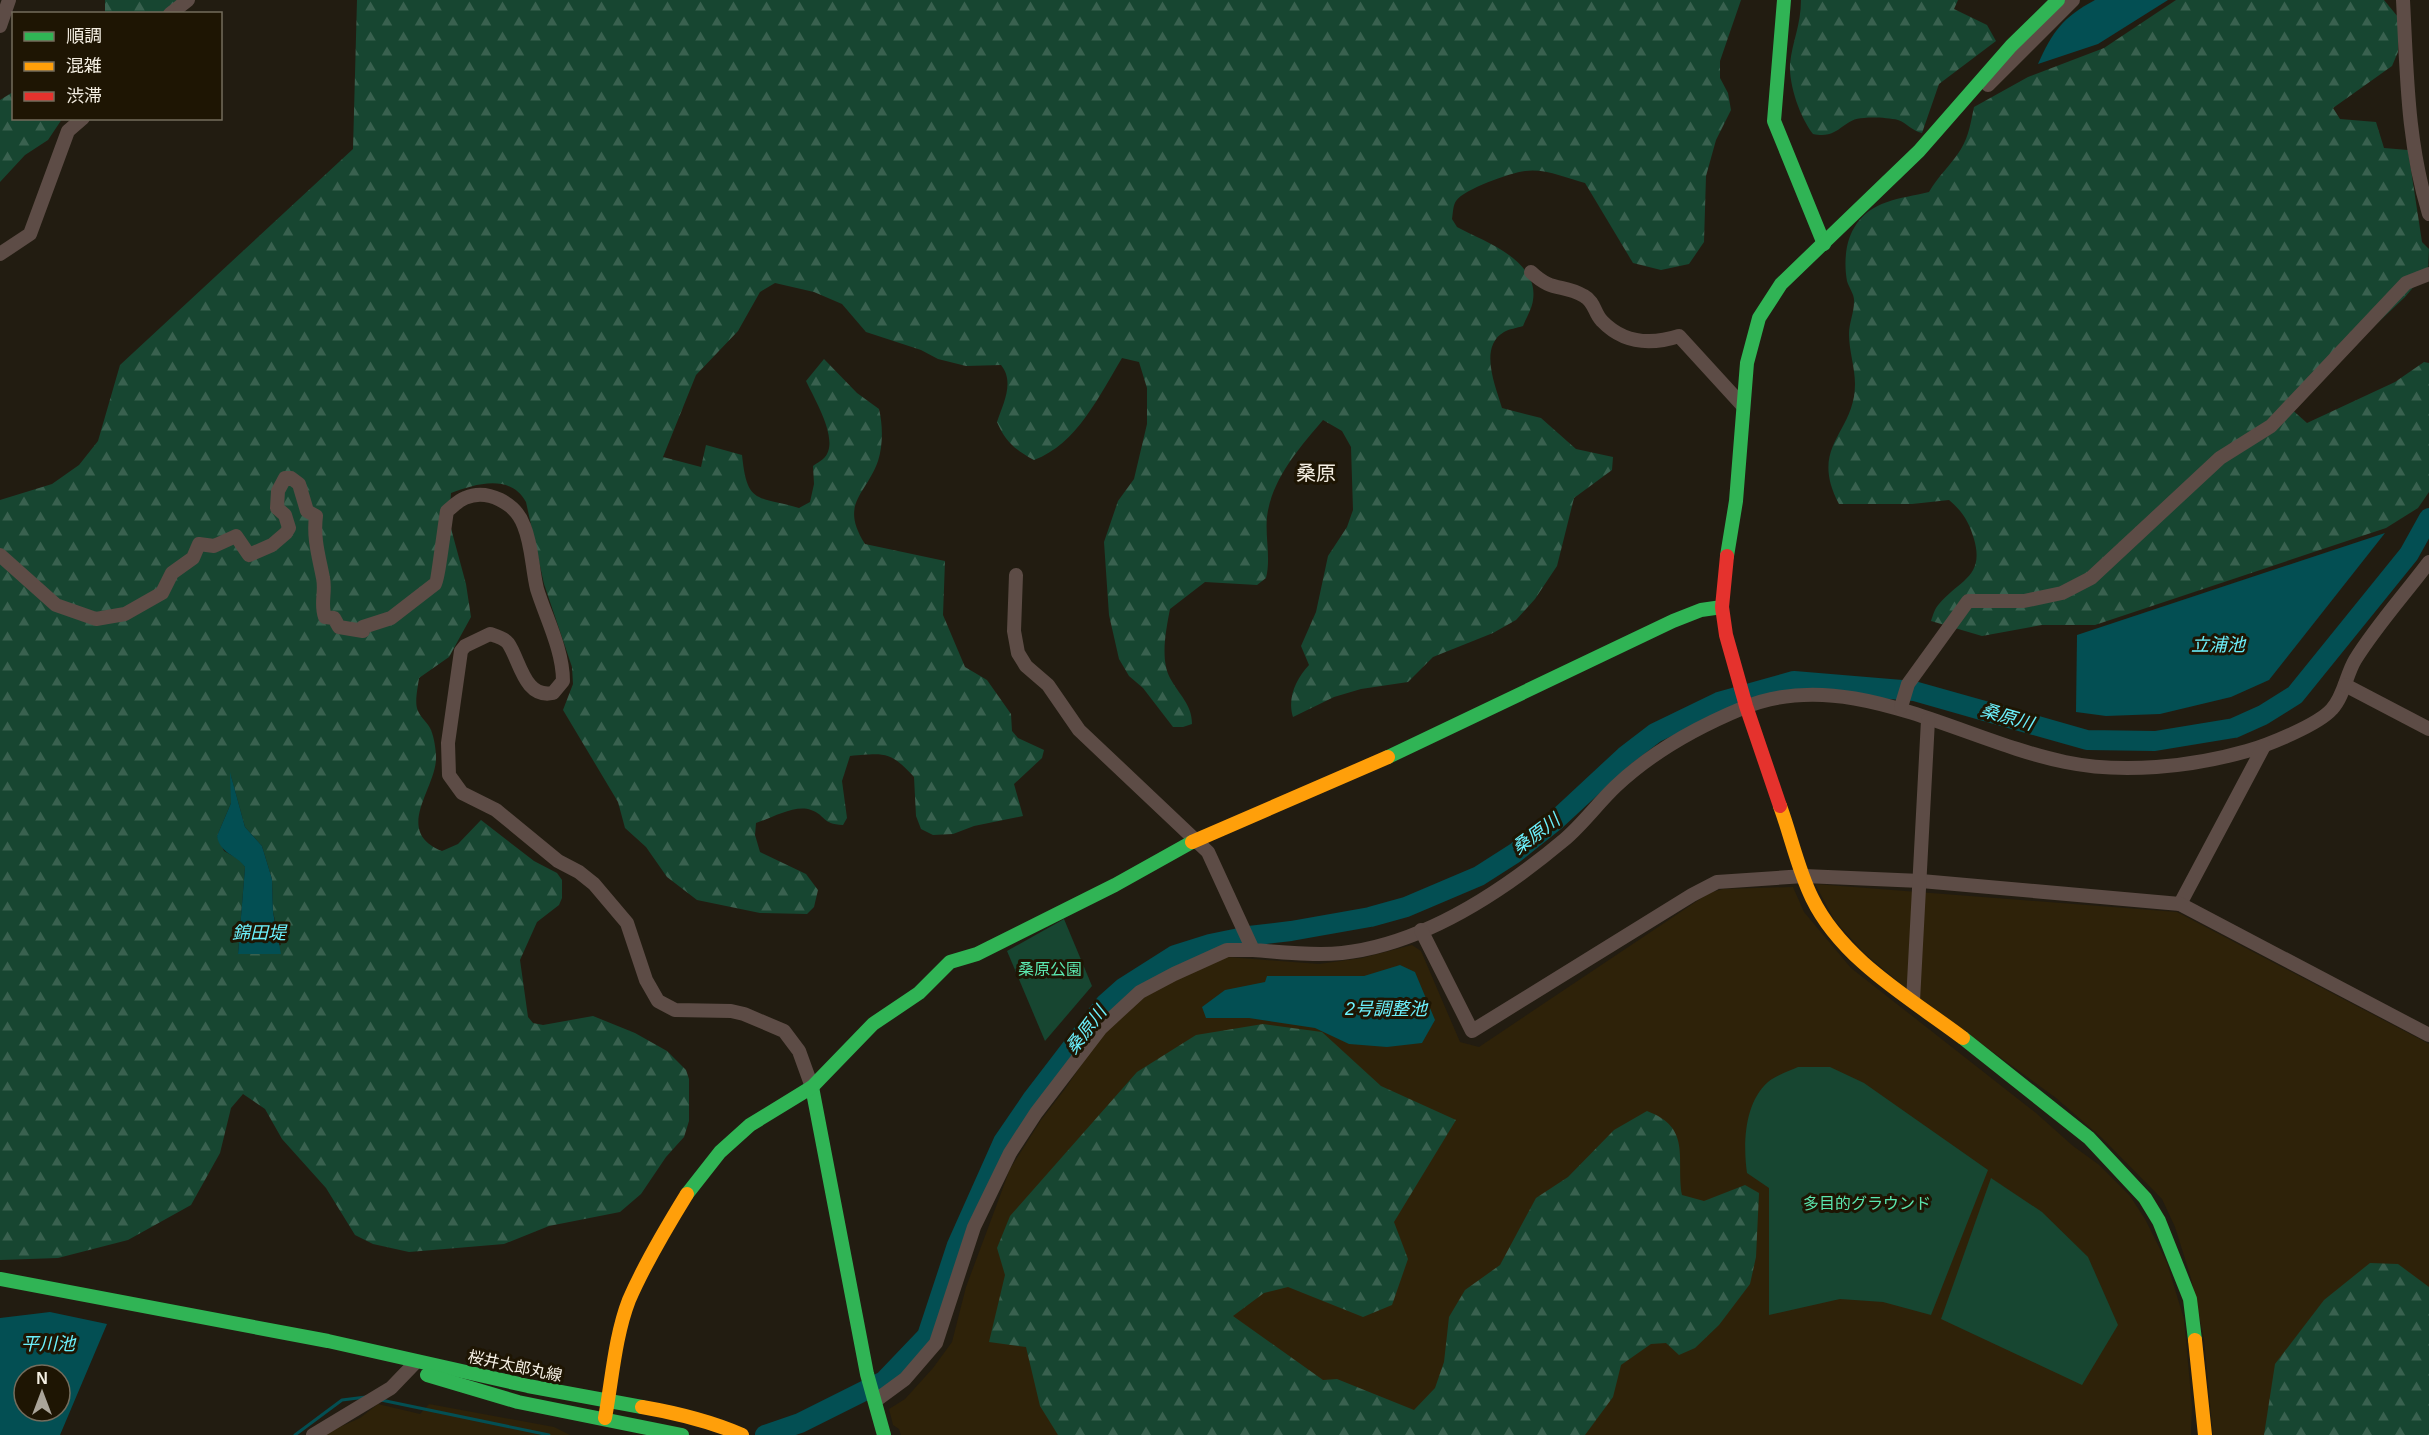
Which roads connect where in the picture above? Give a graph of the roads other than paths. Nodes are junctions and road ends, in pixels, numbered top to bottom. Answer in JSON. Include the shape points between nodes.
{"nodes":[{"id":1,"x":9,"y":0,"type":"edge"},
{"id":2,"x":188,"y":0,"type":"edge"},
{"id":3,"x":1784,"y":0,"type":"edge"},
{"id":4,"x":2058,"y":0,"type":"edge"},
{"id":5,"x":2073,"y":0,"type":"edge"},
{"id":6,"x":2403,"y":0,"type":"edge"},
{"id":7,"x":173,"y":12,"type":"edge"},
{"id":8,"x":0,"y":26,"type":"edge"},
{"id":9,"x":81,"y":120,"type":"edge"},
{"id":10,"x":1941,"y":128,"type":"junction"},
{"id":11,"x":2429,"y":214,"type":"edge"},
{"id":12,"x":1824,"y":244,"type":"junction"},
{"id":13,"x":0,"y":254,"type":"edge"},
{"id":14,"x":1531,"y":272,"type":"dead end"},
{"id":15,"x":2429,"y":274,"type":"edge"},
{"id":16,"x":1743,"y":406,"type":"junction"},
{"id":17,"x":0,"y":555,"type":"edge"},
{"id":18,"x":2429,"y":562,"type":"edge"},
{"id":19,"x":1016,"y":575,"type":"dead end"},
{"id":20,"x":1722,"y":607,"type":"junction"},
{"id":21,"x":2345,"y":685,"type":"junction"},
{"id":22,"x":1746,"y":706,"type":"junction"},
{"id":23,"x":1901,"y":707,"type":"junction"},
{"id":24,"x":1928,"y":720,"type":"junction"},
{"id":25,"x":2429,"y":729,"type":"edge"},
{"id":26,"x":2264,"y":746,"type":"junction"},
{"id":27,"x":1196,"y":840,"type":"junction"},
{"id":28,"x":1804,"y":876,"type":"junction"},
{"id":29,"x":1921,"y":881,"type":"junction"},
{"id":30,"x":2180,"y":904,"type":"junction"},
{"id":31,"x":1421,"y":930,"type":"junction"},
{"id":32,"x":1252,"y":947,"type":"junction"},
{"id":33,"x":1913,"y":1001,"type":"junction"},
{"id":34,"x":2429,"y":1035,"type":"edge"},
{"id":35,"x":812,"y":1087,"type":"junction"},
{"id":36,"x":0,"y":1279,"type":"edge"},
{"id":37,"x":413,"y":1366,"type":"junction"},
{"id":38,"x":874,"y":1399,"type":"junction"},
{"id":39,"x":608,"y":1400,"type":"junction"},
{"id":40,"x":605,"y":1418,"type":"junction"},
{"id":41,"x":313,"y":1435,"type":"edge"},
{"id":42,"x":682,"y":1435,"type":"edge"},
{"id":43,"x":742,"y":1435,"type":"edge"},
{"id":44,"x":884,"y":1435,"type":"edge"},
{"id":45,"x":2205,"y":1435,"type":"edge"}],
"edges":[{"from":1,"to":8,"type":"street"},
{"from":2,"to":7,"type":"street"},
{"from":3,"to":12,"type":"street","via":[[1774,121]]},
{"from":4,"to":10,"type":"street","via":[[2011,46]]},
{"from":5,"to":10,"type":"street","via":[[1954,122]]},
{"from":6,"to":11,"type":"street","via":[[2406,99],[2419,180]]},
{"from":9,"to":13,"type":"street","via":[[68,131],[30,234]]},
{"from":10,"to":12,"type":"street"},
{"from":12,"to":16,"type":"street","via":[[1781,284],[1759,318],[1747,363]]},
{"from":14,"to":16,"type":"street","via":[[1543,284],[1581,294],[1592,301],[1601,320],[1634,341],[1658,343],[1679,336]]},
{"from":15,"to":23,"type":"street","via":[[2406,283],[2271,426],[2220,458],[2091,578],[2062,592],[2024,601],[1968,601],[1908,684]]},
{"from":16,"to":20,"type":"street"},
{"from":17,"to":35,"type":"street","via":[[57,605],[96,619],[125,614],[162,593],[172,573],[193,558],[200,544],[214,546],[236,536],[249,555],[278,541],[289,528],[276,499],[285,478],[289,478],[299,484],[307,511],[316,516],[314,534],[324,579],[325,617],[334,618],[339,627],[363,632],[363,627],[391,618],[435,584],[447,511],[462,499],[477,494],[508,504],[524,525],[563,681],[559,690],[550,694],[536,690],[500,637],[490,634],[465,646],[460,651],[448,727],[449,775],[462,793],[496,810],[600,890],[627,923],[657,1001],[675,1010],[744,1014],[784,1031],[799,1052]]},
{"from":18,"to":21,"type":"street","via":[[2354,662]]},
{"from":19,"to":27,"type":"street","via":[[1014,631],[1022,660],[1048,685],[1079,730]]},
{"from":20,"to":22,"type":"street"},
{"from":20,"to":27,"type":"street","via":[[1673,621],[1390,756]]},
{"from":21,"to":25,"type":"street"},
{"from":21,"to":26,"type":"street","via":[[2332,709],[2312,724]]},
{"from":22,"to":23,"type":"street","via":[[1780,696],[1824,694]]},
{"from":22,"to":28,"type":"street"},
{"from":22,"to":31,"type":"street","via":[[1701,727],[1641,765],[1567,838],[1542,857],[1461,912]]},
{"from":23,"to":24,"type":"street"},
{"from":24,"to":26,"type":"street","via":[[2019,750],[2098,767],[2206,763]]},
{"from":24,"to":29,"type":"street"},
{"from":26,"to":30,"type":"street"},
{"from":27,"to":32,"type":"street","via":[[1208,852]]},
{"from":27,"to":35,"type":"street","via":[[977,954],[950,962],[919,993],[873,1024]]},
{"from":28,"to":29,"type":"street"},
{"from":28,"to":31,"type":"street","via":[[1744,879],[1707,886],[1472,1031]]},
{"from":28,"to":33,"type":"street","via":[[1812,898],[1841,942]]},
{"from":29,"to":30,"type":"street"},
{"from":29,"to":33,"type":"street"},
{"from":30,"to":34,"type":"street"},
{"from":31,"to":32,"type":"street","via":[[1343,953],[1295,954]]},
{"from":32,"to":38,"type":"street","via":[[1227,950],[1140,992],[1101,1028],[1010,1153],[974,1227],[936,1343],[905,1379],[883,1398]]},
{"from":33,"to":45,"type":"street","via":[[2089,1137],[2145,1198],[2159,1221],[2190,1299]]},
{"from":35,"to":38,"type":"street"},
{"from":35,"to":39,"type":"street","via":[[750,1125],[720,1152],[688,1193],[629,1301]]},
{"from":36,"to":37,"type":"street","name":"桜井太郎丸線","via":[[328,1341]]},
{"from":37,"to":39,"type":"street","name":"桜井太郎丸線"},
{"from":37,"to":40,"type":"street","name":"桜井太郎丸線","via":[[518,1402]]},
{"from":37,"to":41,"type":"street","via":[[391,1388]]},
{"from":38,"to":44,"type":"street"},
{"from":39,"to":40,"type":"street"},
{"from":39,"to":43,"type":"street","name":"桜井太郎丸線","via":[[722,1426]]},
{"from":40,"to":42,"type":"street","name":"桜井太郎丸線"}]}
